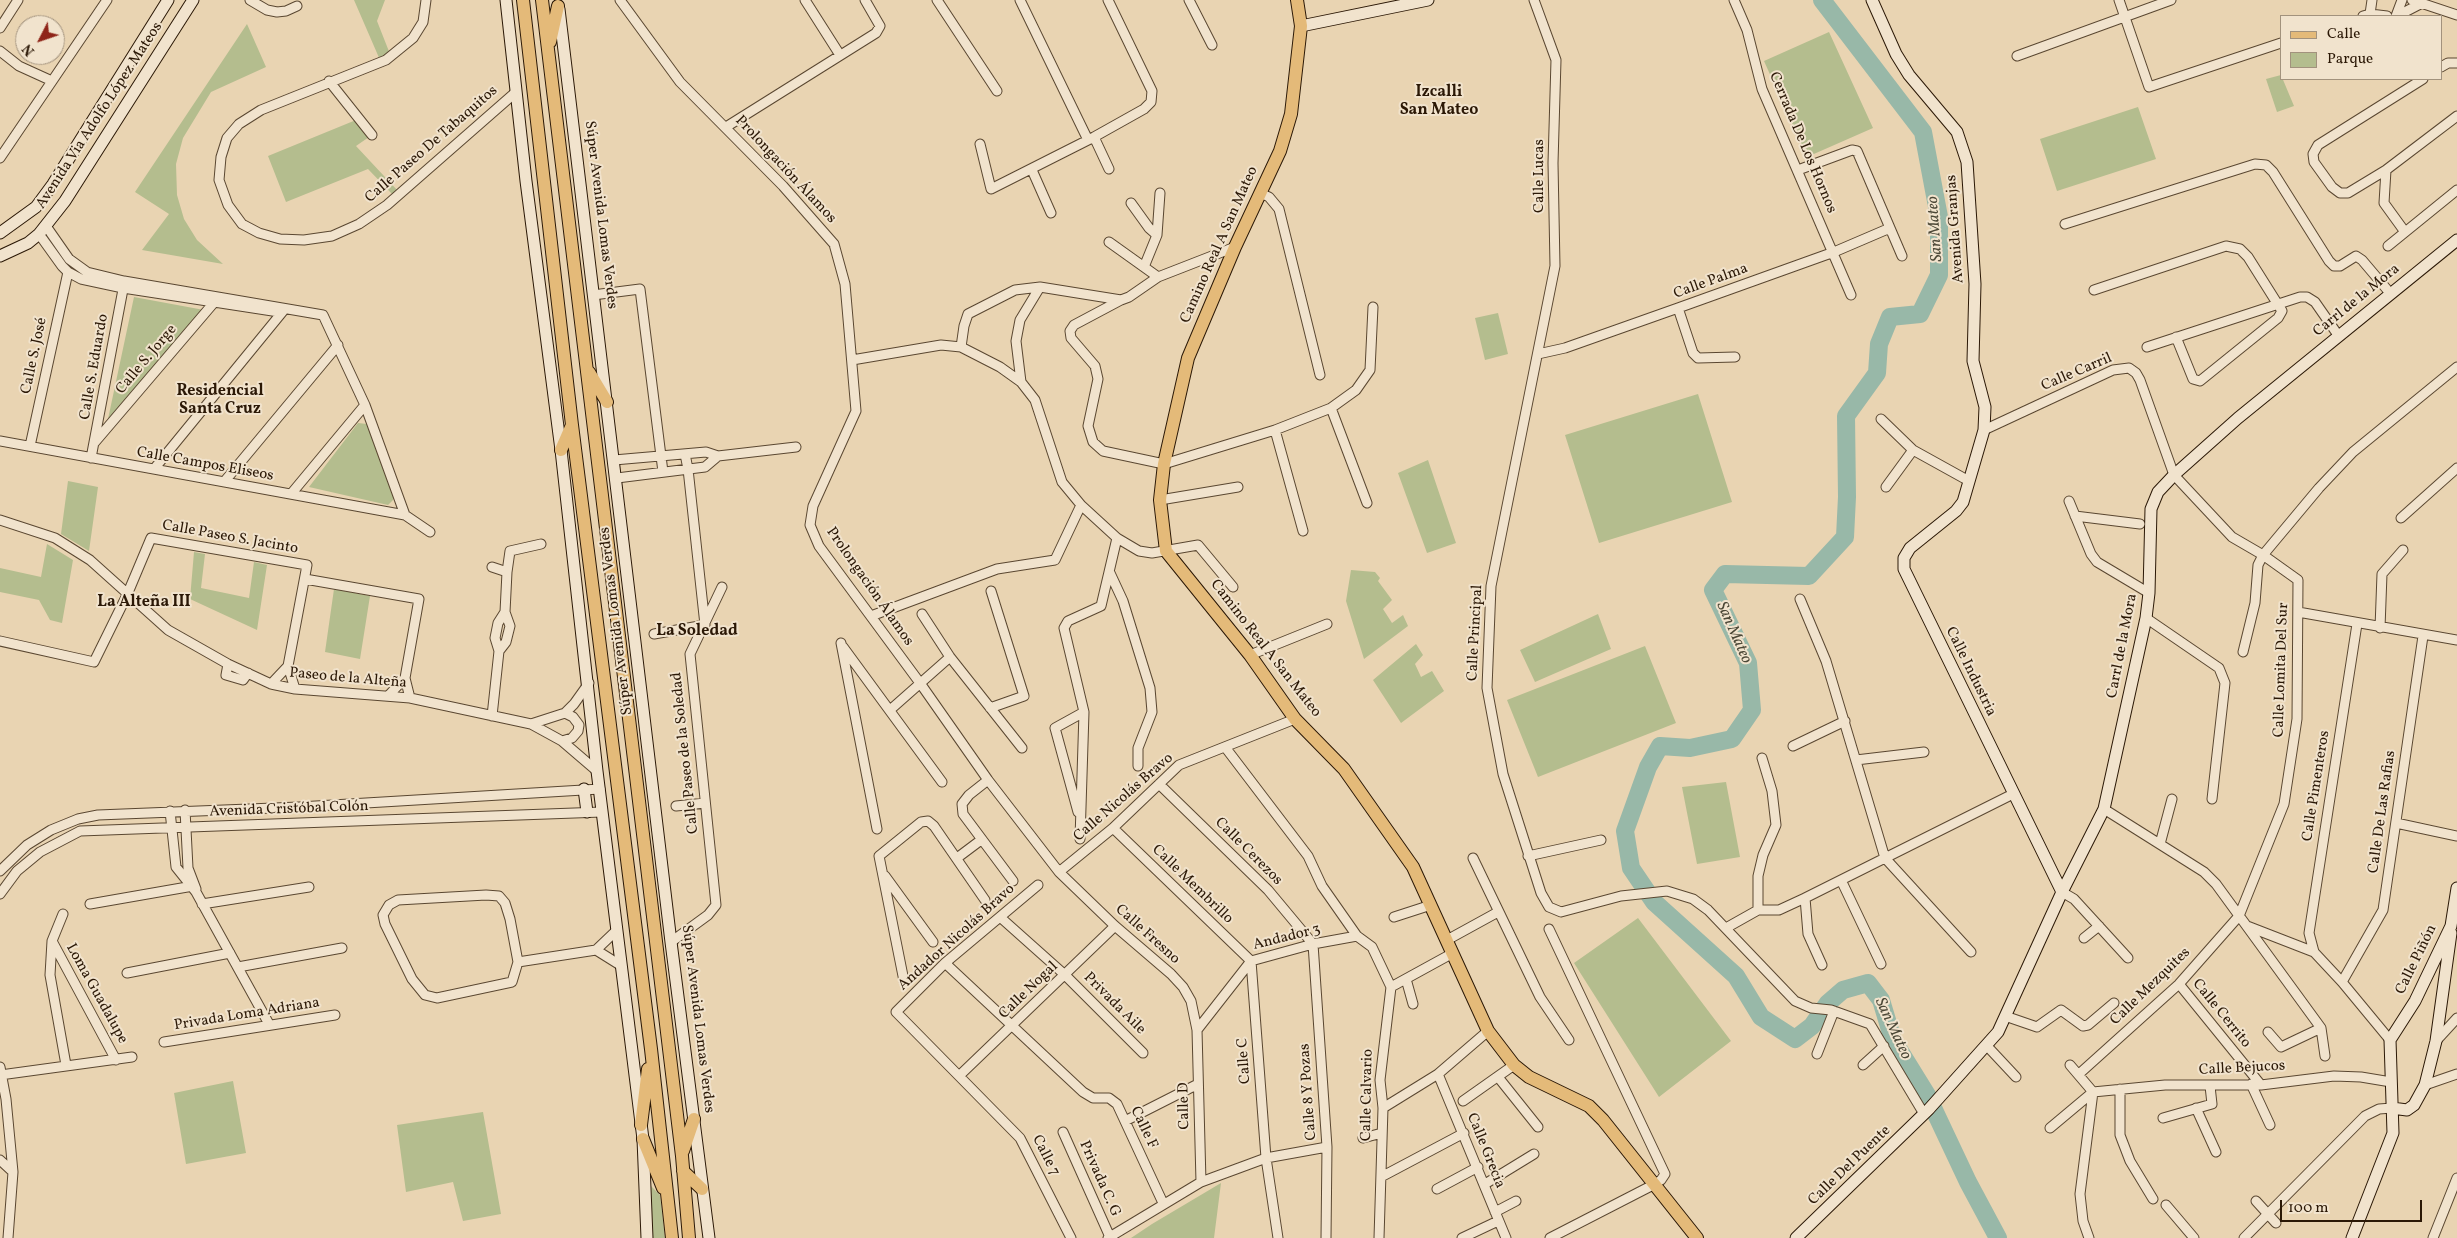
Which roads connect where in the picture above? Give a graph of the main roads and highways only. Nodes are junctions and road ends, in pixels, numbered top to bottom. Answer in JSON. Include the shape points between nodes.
{"nodes":[{"id":1,"x":168,"y":0,"type":"edge"},
{"id":2,"x":193,"y":0,"type":"edge"},
{"id":3,"x":506,"y":0,"type":"edge"},
{"id":4,"x":523,"y":0,"type":"edge"},
{"id":5,"x":542,"y":0,"type":"edge"},
{"id":6,"x":1297,"y":0,"type":"edge"},
{"id":7,"x":1428,"y":0,"type":"edge"},
{"id":8,"x":1872,"y":0,"type":"edge"},
{"id":9,"x":558,"y":3,"type":"edge"},
{"id":10,"x":1301,"y":26,"type":"junction"},
{"id":11,"x":548,"y":52,"type":"junction"},
{"id":12,"x":0,"y":233,"type":"edge"},
{"id":13,"x":2457,"y":240,"type":"edge"},
{"id":14,"x":0,"y":256,"type":"edge"},
{"id":15,"x":586,"y":368,"type":"junction"},
{"id":16,"x":607,"y":402,"type":"junction"},
{"id":17,"x":572,"y":425,"type":"junction"},
{"id":18,"x":561,"y":450,"type":"junction"},
{"id":19,"x":1969,"y":480,"type":"joint"},
{"id":20,"x":584,"y":789,"type":"road end"},
{"id":21,"x":587,"y":812,"type":"road end"},
{"id":22,"x":2457,"y":888,"type":"edge"},
{"id":23,"x":2062,"y":892,"type":"junction"},
{"id":24,"x":2451,"y":926,"type":"junction"},
{"id":25,"x":650,"y":1049,"type":"junction"},
{"id":26,"x":2392,"y":1108,"type":"junction"},
{"id":27,"x":1927,"y":1112,"type":"joint"},
{"id":28,"x":694,"y":1119,"type":"junction"},
{"id":29,"x":641,"y":1125,"type":"junction"},
{"id":30,"x":643,"y":1139,"type":"junction"},
{"id":31,"x":682,"y":1156,"type":"junction"},
{"id":32,"x":683,"y":1171,"type":"junction"},
{"id":33,"x":702,"y":1189,"type":"junction"},
{"id":34,"x":668,"y":1201,"type":"junction"},
{"id":35,"x":646,"y":1238,"type":"edge"},
{"id":36,"x":672,"y":1238,"type":"edge"},
{"id":37,"x":689,"y":1238,"type":"edge"},
{"id":38,"x":710,"y":1238,"type":"edge"},
{"id":39,"x":1697,"y":1238,"type":"edge"},
{"id":40,"x":1796,"y":1238,"type":"edge"},
{"id":41,"x":2352,"y":1238,"type":"edge"}],
"edges":[{"from":1,"to":12,"type":"main road","name":"Avenida Via Adolfo López Mateos","via":[[53,184],[36,207]]},
{"from":2,"to":14,"type":"main road","name":"Avenida Via Adolfo López Mateos","via":[[82,174],[42,230],[28,243]]},
{"from":3,"to":18,"type":"main road"},
{"from":4,"to":17,"type":"main road","name":"Súper Avenida Lomas Verdes"},
{"from":5,"to":11,"type":"main road","name":"Súper Avenida Lomas Verdes"},
{"from":6,"to":10,"type":"main road","name":"Camino Real A San Mateo"},
{"from":7,"to":10,"type":"main road"},
{"from":8,"to":19,"type":"main road","name":"Avenida Granjas","via":[[1896,54],[1909,75],[1957,132],[1967,162],[1975,284],[1973,361],[1985,407],[1984,430]]},
{"from":9,"to":11,"type":"main road"},
{"from":9,"to":16,"type":"main road","name":"Súper Avenida Lomas Verdes"},
{"from":10,"to":39,"type":"main road","name":"Camino Real A San Mateo","via":[[1291,114],[1280,151],[1188,358],[1164,464],[1160,500],[1166,551],[1250,655],[1295,720],[1344,769],[1413,867],[1488,1030],[1511,1068],[1589,1106]]},
{"from":11,"to":15,"type":"main road","name":"Súper Avenida Lomas Verdes"},
{"from":13,"to":23,"type":"main road","name":"Carrl de la Mora","via":[[2238,418],[2158,492],[2151,509],[2150,593],[2146,618],[2104,809]]},
{"from":15,"to":16,"type":"main road"},
{"from":15,"to":31,"type":"main road","name":"Súper Avenida Lomas Verdes"},
{"from":16,"to":28,"type":"main road","name":"Súper Avenida Lomas Verdes"},
{"from":17,"to":18,"type":"main road"},
{"from":17,"to":25,"type":"main road","name":"Súper Avenida Lomas Verdes"},
{"from":18,"to":29,"type":"main road"},
{"from":19,"to":23,"type":"main road","name":"Calle Industria","via":[[1963,502],[1910,548],[1904,558],[1904,569]]},
{"from":20,"to":21,"type":"main road"},
{"from":22,"to":24,"type":"main road","name":"Calle Piñón"},
{"from":23,"to":27,"type":"main road","name":"Carrl de la Mora","via":[[1998,1032]]},
{"from":24,"to":26,"type":"main road","name":"Calle Piñón","via":[[2415,1001],[2390,1040]]},
{"from":24,"to":26,"type":"main road","via":[[2436,1041],[2425,1085],[2414,1105],[2407,1110]]},
{"from":25,"to":29,"type":"main road"},
{"from":25,"to":34,"type":"main road","name":"Súper Avenida Lomas Verdes"},
{"from":26,"to":41,"type":"main road","via":[[2393,1133]]},
{"from":27,"to":40,"type":"main road","name":"Calle Del Puente"},
{"from":28,"to":31,"type":"main road"},
{"from":28,"to":33,"type":"main road","name":"Súper Avenida Lomas Verdes"},
{"from":29,"to":30,"type":"main road"},
{"from":30,"to":34,"type":"main road"},
{"from":30,"to":35,"type":"main road"},
{"from":31,"to":32,"type":"main road","name":"Súper Avenida Lomas Verdes"},
{"from":32,"to":33,"type":"main road"},
{"from":32,"to":37,"type":"main road","name":"Súper Avenida Lomas Verdes"},
{"from":33,"to":38,"type":"main road","name":"Súper Avenida Lomas Verdes"},
{"from":34,"to":36,"type":"main road","name":"Súper Avenida Lomas Verdes"}]}
